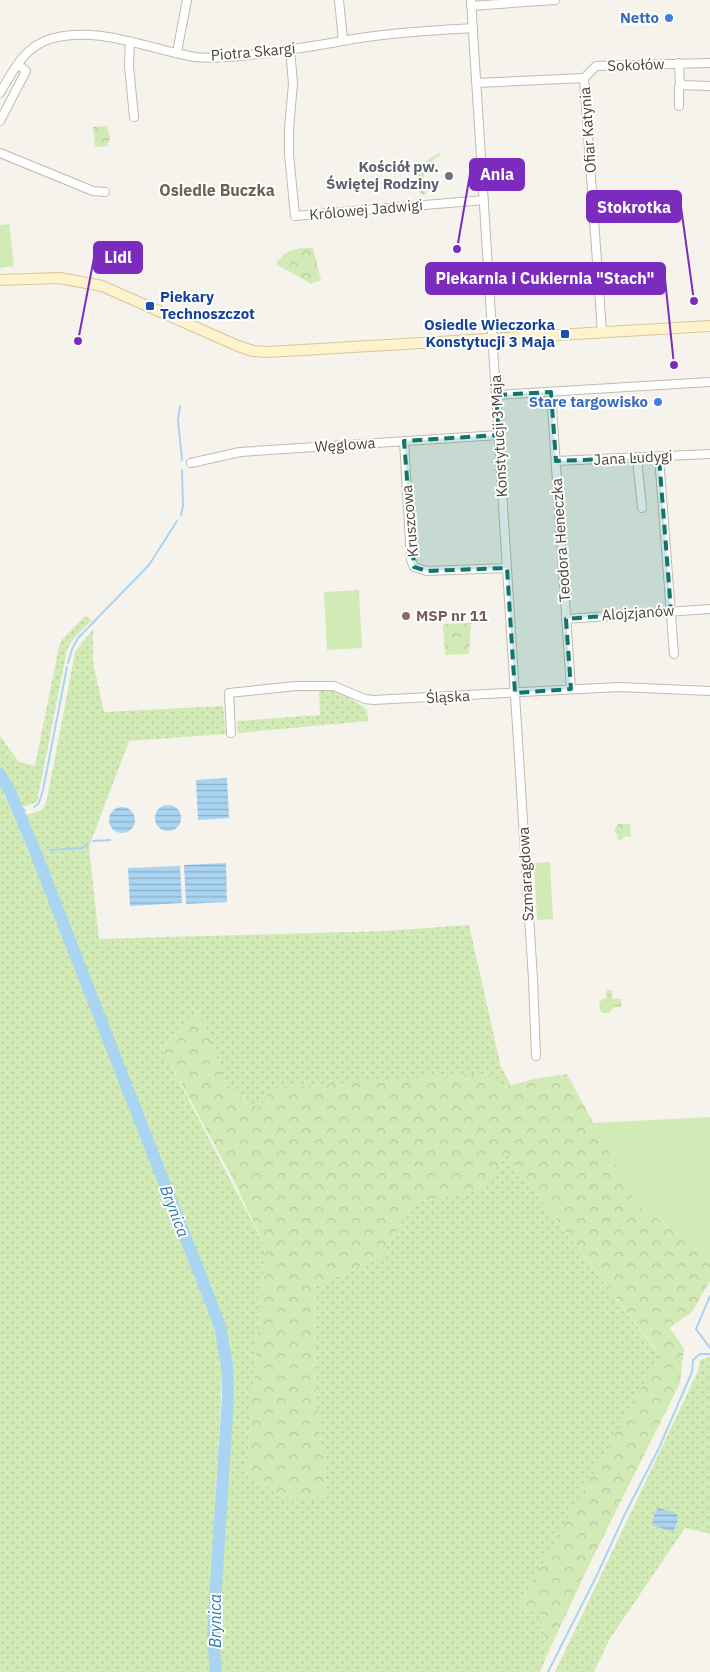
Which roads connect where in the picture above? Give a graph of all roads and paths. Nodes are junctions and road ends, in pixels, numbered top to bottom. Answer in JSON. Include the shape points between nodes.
{"nodes":[{"id":1,"x":187,"y":0,"type":"edge"},
{"id":2,"x":339,"y":0,"type":"edge"},
{"id":3,"x":555,"y":0,"type":"edge"},
{"id":4,"x":471,"y":3,"type":"edge"},
{"id":5,"x":473,"y":28,"type":"junction"},
{"id":6,"x":130,"y":41,"type":"junction"},
{"id":7,"x":343,"y":41,"type":"junction"},
{"id":8,"x":290,"y":50,"type":"junction"},
{"id":9,"x":177,"y":52,"type":"junction"},
{"id":10,"x":679,"y":63,"type":"junction"},
{"id":11,"x":710,"y":63,"type":"edge"},
{"id":12,"x":18,"y":64,"type":"junction"},
{"id":13,"x":584,"y":78,"type":"junction"},
{"id":14,"x":476,"y":83,"type":"junction"},
{"id":15,"x":680,"y":85,"type":"junction"},
{"id":16,"x":710,"y":86,"type":"edge"},
{"id":17,"x":0,"y":93,"type":"edge"},
{"id":18,"x":679,"y":106,"type":"dead end"},
{"id":19,"x":134,"y":117,"type":"dead end"},
{"id":20,"x":0,"y":122,"type":"edge"},
{"id":21,"x":0,"y":153,"type":"edge"},
{"id":22,"x":106,"y":192,"type":"dead end"},
{"id":23,"x":484,"y":200,"type":"junction"},
{"id":24,"x":0,"y":280,"type":"edge"},
{"id":25,"x":710,"y":326,"type":"edge"},
{"id":26,"x":602,"y":332,"type":"junction"},
{"id":27,"x":493,"y":339,"type":"junction"},
{"id":28,"x":710,"y":382,"type":"edge"},
{"id":29,"x":551,"y":392,"type":"junction"},
{"id":30,"x":496,"y":395,"type":"junction"},
{"id":31,"x":499,"y":435,"type":"junction"},
{"id":32,"x":404,"y":441,"type":"junction"},
{"id":33,"x":710,"y":454,"type":"edge"},
{"id":34,"x":659,"y":457,"type":"junction"},
{"id":35,"x":637,"y":458,"type":"junction"},
{"id":36,"x":556,"y":461,"type":"junction"},
{"id":37,"x":191,"y":463,"type":"dead end"},
{"id":38,"x":642,"y":508,"type":"dead end"},
{"id":39,"x":507,"y":568,"type":"junction"},
{"id":40,"x":710,"y":609,"type":"edge"},
{"id":41,"x":671,"y":611,"type":"junction"},
{"id":42,"x":566,"y":619,"type":"junction"},
{"id":43,"x":674,"y":654,"type":"dead end"},
{"id":44,"x":571,"y":689,"type":"junction"},
{"id":45,"x":710,"y":691,"type":"edge"},
{"id":46,"x":515,"y":693,"type":"junction"},
{"id":47,"x":231,"y":734,"type":"dead end"},
{"id":48,"x":536,"y":1056,"type":"dead end"}],
"edges":[{"from":1,"to":9,"type":"street"},
{"from":2,"to":7,"type":"street"},
{"from":3,"to":4,"type":"street"},
{"from":4,"to":5,"type":"street","name":"Konstytucji 3 Maja"},
{"from":5,"to":7,"type":"street","name":"Piotra Skargi"},
{"from":5,"to":14,"type":"street","name":"Konstytucji 3 Maja"},
{"from":6,"to":9,"type":"street","name":"Piotra Skargi"},
{"from":6,"to":12,"type":"street","name":"Piotra Skargi","via":[[82,34],[56,38],[36,45]]},
{"from":6,"to":19,"type":"street"},
{"from":7,"to":8,"type":"street","name":"Piotra Skargi"},
{"from":8,"to":9,"type":"street","name":"Piotra Skargi","via":[[218,58]]},
{"from":8,"to":23,"type":"street","name":"Królowej Jadwigi","via":[[293,83],[289,154],[295,216]]},
{"from":10,"to":11,"type":"street","name":"Sokołów"},
{"from":10,"to":13,"type":"street","name":"Sokołów","via":[[596,66]]},
{"from":10,"to":15,"type":"street"},
{"from":12,"to":17,"type":"street","name":"Piotra Skargi"},
{"from":12,"to":20,"type":"street","via":[[26,71]]},
{"from":13,"to":14,"type":"street","name":"Sokołów"},
{"from":13,"to":26,"type":"street","name":"Ofiar Katynia"},
{"from":14,"to":23,"type":"street","name":"Konstytucji 3 Maja"},
{"from":15,"to":16,"type":"street"},
{"from":15,"to":18,"type":"street"},
{"from":21,"to":22,"type":"street","via":[[93,191]]},
{"from":23,"to":27,"type":"street","name":"Konstytucji 3 Maja"},
{"from":24,"to":27,"type":"street","via":[[60,278],[102,286],[227,342],[253,350],[279,352]]},
{"from":25,"to":26,"type":"street"},
{"from":26,"to":27,"type":"street"},
{"from":27,"to":30,"type":"street","name":"Konstytucji 3 Maja"},
{"from":28,"to":29,"type":"street"},
{"from":29,"to":30,"type":"street"},
{"from":29,"to":36,"type":"street","name":"Teodora Heneczka"},
{"from":30,"to":31,"type":"street","name":"Konstytucji 3 Maja"},
{"from":31,"to":32,"type":"street","name":"Węglowa"},
{"from":31,"to":39,"type":"street","name":"Konstytucji 3 Maja"},
{"from":32,"to":37,"type":"street","name":"Węglowa","via":[[240,452]]},
{"from":32,"to":39,"type":"street","name":"Kruszcowa","via":[[414,567],[427,571]]},
{"from":33,"to":34,"type":"street","name":"Jana Ludygi"},
{"from":34,"to":35,"type":"street","name":"Jana Ludygi"},
{"from":34,"to":41,"type":"street"},
{"from":35,"to":36,"type":"street","name":"Jana Ludygi"},
{"from":35,"to":38,"type":"street"},
{"from":36,"to":42,"type":"street","name":"Teodora Heneczka"},
{"from":39,"to":46,"type":"street","name":"Konstytucji 3 Maja"},
{"from":40,"to":41,"type":"street","name":"Alojzjanów"},
{"from":41,"to":42,"type":"street","name":"Alojzjanów"},
{"from":41,"to":43,"type":"street"},
{"from":42,"to":44,"type":"street","name":"Teodora Heneczka"},
{"from":44,"to":45,"type":"street","name":"Śląska","via":[[619,687]]},
{"from":44,"to":46,"type":"street","name":"Śląska"},
{"from":46,"to":47,"type":"street","name":"Śląska","via":[[383,700],[364,699],[334,686],[296,686],[229,693]]},
{"from":46,"to":48,"type":"street","name":"Szmaragdowa"}]}
